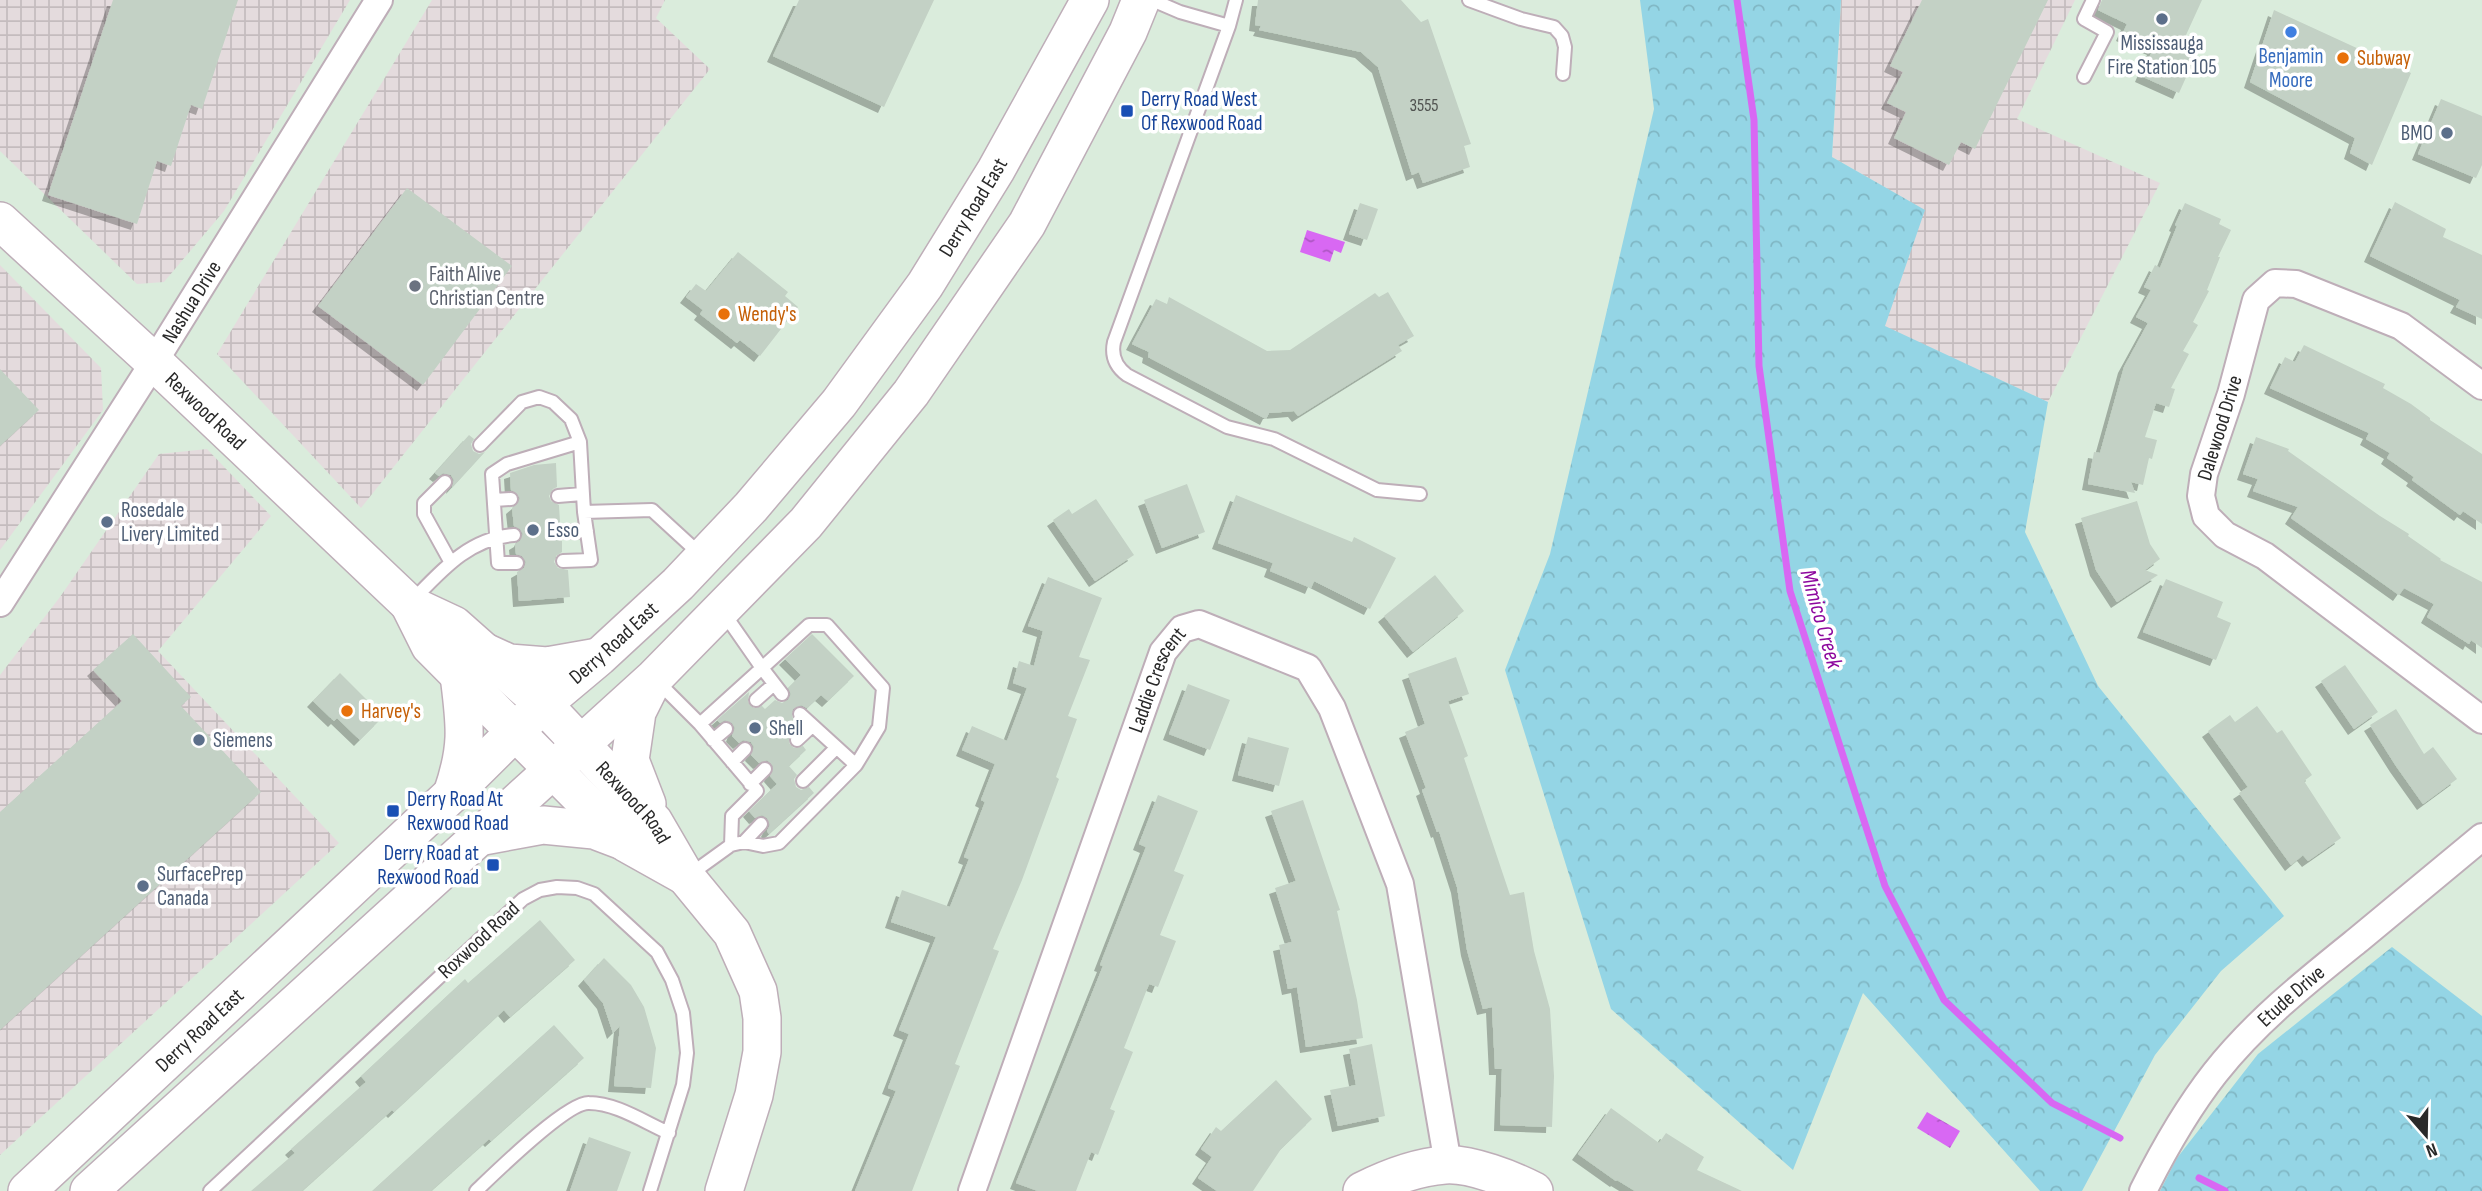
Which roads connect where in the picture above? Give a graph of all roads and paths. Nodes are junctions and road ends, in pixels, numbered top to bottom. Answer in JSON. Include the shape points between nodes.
{"nodes":[{"id":1,"x":379,"y":0,"type":"edge"},
{"id":2,"x":1090,"y":0,"type":"edge"},
{"id":3,"x":1142,"y":0,"type":"edge"},
{"id":4,"x":1152,"y":0,"type":"edge"},
{"id":5,"x":1236,"y":0,"type":"edge"},
{"id":6,"x":1469,"y":0,"type":"edge"},
{"id":7,"x":2093,"y":0,"type":"edge"},
{"id":8,"x":1229,"y":26,"type":"junction"},
{"id":9,"x":1563,"y":74,"type":"dead end"},
{"id":10,"x":2084,"y":77,"type":"dead end"},
{"id":11,"x":0,"y":221,"type":"edge"},
{"id":12,"x":154,"y":362,"type":"junction"},
{"id":13,"x":2482,"y":386,"type":"edge"},
{"id":14,"x":580,"y":442,"type":"junction"},
{"id":15,"x":480,"y":445,"type":"dead end"},
{"id":16,"x":445,"y":482,"type":"dead end"},
{"id":17,"x":582,"y":494,"type":"junction"},
{"id":18,"x":1420,"y":494,"type":"dead end"},
{"id":19,"x":558,"y":496,"type":"dead end"},
{"id":20,"x":511,"y":499,"type":"dead end"},
{"id":21,"x":494,"y":500,"type":"junction"},
{"id":22,"x":584,"y":512,"type":"junction"},
{"id":23,"x":587,"y":531,"type":"junction"},
{"id":24,"x":561,"y":532,"type":"dead end"},
{"id":25,"x":514,"y":535,"type":"dead end"},
{"id":26,"x":496,"y":536,"type":"junction"},
{"id":27,"x":703,"y":558,"type":"junction"},
{"id":28,"x":450,"y":561,"type":"junction"},
{"id":29,"x":563,"y":561,"type":"dead end"},
{"id":30,"x":517,"y":563,"type":"dead end"},
{"id":31,"x":0,"y":603,"type":"edge"},
{"id":32,"x":409,"y":604,"type":"junction"},
{"id":33,"x":721,"y":609,"type":"junction"},
{"id":34,"x":599,"y":657,"type":"junction"},
{"id":35,"x":470,"y":663,"type":"junction"},
{"id":36,"x":762,"y":668,"type":"junction"},
{"id":37,"x":654,"y":678,"type":"junction"},
{"id":38,"x":756,"y":700,"type":"dead end"},
{"id":39,"x":543,"y":704,"type":"junction"},
{"id":40,"x":800,"y":715,"type":"dead end"},
{"id":41,"x":2482,"y":720,"type":"edge"},
{"id":42,"x":699,"y":724,"type":"junction"},
{"id":43,"x":812,"y":726,"type":"junction"},
{"id":44,"x":726,"y":729,"type":"dead end"},
{"id":45,"x":516,"y":733,"type":"junction"},
{"id":46,"x":713,"y":740,"type":"junction"},
{"id":47,"x":797,"y":740,"type":"dead end"},
{"id":48,"x":580,"y":743,"type":"junction"},
{"id":49,"x":836,"y":748,"type":"junction"},
{"id":50,"x":745,"y":749,"type":"dead end"},
{"id":51,"x":732,"y":762,"type":"junction"},
{"id":52,"x":856,"y":765,"type":"junction"},
{"id":53,"x":765,"y":769,"type":"dead end"},
{"id":54,"x":553,"y":770,"type":"junction"},
{"id":55,"x":803,"y":781,"type":"dead end"},
{"id":56,"x":750,"y":784,"type":"junction"},
{"id":57,"x":452,"y":794,"type":"junction"},
{"id":58,"x":761,"y":824,"type":"dead end"},
{"id":59,"x":640,"y":832,"type":"junction"},
{"id":60,"x":477,"y":837,"type":"junction"},
{"id":61,"x":2482,"y":838,"type":"edge"},
{"id":62,"x":738,"y":843,"type":"junction"},
{"id":63,"x":686,"y":877,"type":"junction"},
{"id":64,"x":669,"y":1133,"type":"junction"},
{"id":65,"x":1448,"y":1164,"type":"junction"},
{"id":66,"x":27,"y":1191,"type":"edge"},
{"id":67,"x":89,"y":1191,"type":"edge"},
{"id":68,"x":211,"y":1191,"type":"edge"},
{"id":69,"x":476,"y":1191,"type":"edge"},
{"id":70,"x":650,"y":1191,"type":"edge"},
{"id":71,"x":724,"y":1191,"type":"edge"},
{"id":72,"x":972,"y":1191,"type":"edge"},
{"id":73,"x":1362,"y":1191,"type":"edge"},
{"id":74,"x":1534,"y":1191,"type":"edge"},
{"id":75,"x":2143,"y":1191,"type":"edge"}],
"edges":[{"from":1,"to":12,"type":"street","name":"Nashua Drive"},
{"from":2,"to":27,"type":"main road","name":"Derry Road East","via":[[996,170],[925,285],[839,403]]},
{"from":3,"to":33,"type":"main road","via":[[1027,224],[911,393],[806,523]]},
{"from":4,"to":8,"type":"lane"},
{"from":5,"to":8,"type":"lane"},
{"from":6,"to":9,"type":"lane","via":[[1554,26],[1566,47]]},
{"from":7,"to":10,"type":"lane","via":[[2084,19],[2107,32]]},
{"from":8,"to":18,"type":"lane","via":[[1114,342],[1115,360],[1127,375],[1227,427],[1274,439],[1377,490]]},
{"from":11,"to":12,"type":"main road","name":"Rexwood Road"},
{"from":12,"to":31,"type":"street","name":"Nashua Drive"},
{"from":12,"to":32,"type":"main road","name":"Rexwood Road"},
{"from":13,"to":41,"type":"street","name":"Dalewood Drive","via":[[2400,326],[2295,284],[2275,283],[2256,300],[2201,496],[2206,516],[2224,535],[2265,556]]},
{"from":14,"to":15,"type":"lane","via":[[571,419],[554,402],[540,397],[522,402]]},
{"from":14,"to":17,"type":"lane"},
{"from":14,"to":21,"type":"lane","via":[[507,464],[492,474]]},
{"from":16,"to":28,"type":"lane","via":[[424,503],[424,514]]},
{"from":17,"to":19,"type":"lane"},
{"from":17,"to":22,"type":"lane"},
{"from":20,"to":21,"type":"lane"},
{"from":21,"to":26,"type":"lane"},
{"from":22,"to":23,"type":"lane"},
{"from":22,"to":27,"type":"lane","via":[[652,510]]},
{"from":23,"to":24,"type":"lane"},
{"from":23,"to":29,"type":"lane","via":[[591,560]]},
{"from":25,"to":26,"type":"lane"},
{"from":26,"to":28,"type":"lane"},
{"from":26,"to":30,"type":"lane","via":[[498,563]]},
{"from":27,"to":34,"type":"main road","name":"Derry Road East"},
{"from":28,"to":32,"type":"lane"},
{"from":32,"to":35,"type":"main road","name":"Rexwood Road","via":[[454,625]]},
{"from":33,"to":36,"type":"lane"},
{"from":33,"to":37,"type":"main road"},
{"from":34,"to":35,"type":"main road","via":[[547,666]]},
{"from":34,"to":39,"type":"main road","name":"Derry Road East"},
{"from":35,"to":39,"type":"main road","name":"Rexwood Road"},
{"from":35,"to":45,"type":"main road","name":"Rexwood Road"},
{"from":35,"to":57,"type":"main road","via":[[463,764]]},
{"from":36,"to":38,"type":"lane","via":[[778,689]]},
{"from":36,"to":42,"type":"lane"},
{"from":36,"to":52,"type":"lane","via":[[809,625],[827,625],[883,688],[878,727]]},
{"from":37,"to":42,"type":"lane"},
{"from":37,"to":48,"type":"main road"},
{"from":37,"to":59,"type":"main road","via":[[637,712],[630,760]]},
{"from":39,"to":45,"type":"main road","name":"Derry Road East"},
{"from":39,"to":48,"type":"main road","name":"Rexwood Road"},
{"from":40,"to":43,"type":"lane"},
{"from":42,"to":46,"type":"lane"},
{"from":43,"to":47,"type":"lane"},
{"from":43,"to":49,"type":"lane"},
{"from":44,"to":46,"type":"lane"},
{"from":45,"to":54,"type":"main road","name":"Rexwood Road"},
{"from":45,"to":57,"type":"main road","name":"Derry Road East"},
{"from":46,"to":51,"type":"lane"},
{"from":48,"to":54,"type":"main road"},
{"from":48,"to":59,"type":"main road","name":"Rexwood Road"},
{"from":49,"to":52,"type":"lane"},
{"from":49,"to":55,"type":"lane"},
{"from":50,"to":51,"type":"lane"},
{"from":51,"to":56,"type":"lane"},
{"from":52,"to":62,"type":"lane","via":[[779,843]]},
{"from":53,"to":56,"type":"lane"},
{"from":54,"to":59,"type":"main road","name":"Rexwood Road"},
{"from":54,"to":60,"type":"main road"},
{"from":56,"to":62,"type":"lane","via":[[757,791],[732,816]]},
{"from":57,"to":66,"type":"main road","name":"Derry Road East"},
{"from":58,"to":62,"type":"lane"},
{"from":59,"to":60,"type":"main road","via":[[543,825]]},
{"from":59,"to":63,"type":"main road","name":"Rexwood Road"},
{"from":60,"to":67,"type":"main road"},
{"from":61,"to":75,"type":"street","name":"Etude Drive","via":[[2258,1025],[2189,1108]]},
{"from":62,"to":63,"type":"lane"},
{"from":63,"to":71,"type":"main road","name":"Rexwood Road","via":[[732,933],[758,991],[762,1018],[762,1052],[754,1095]]},
{"from":64,"to":68,"type":"lane","name":"Roxwood Road","via":[[687,1053],[684,1013],[672,980],[657,952],[594,894],[557,887],[523,899]]},
{"from":64,"to":69,"type":"lane","via":[[604,1104],[585,1102],[562,1114]]},
{"from":64,"to":70,"type":"lane","name":"Roxwood Road"},
{"from":65,"to":72,"type":"street","name":"Laddie Crescent","via":[[1400,884],[1332,708],[1308,668],[1199,624],[1182,629],[1163,652]]},
{"from":65,"to":73,"type":"main road","via":[[1402,1173]]},
{"from":65,"to":74,"type":"main road","via":[[1504,1176]]}]}
